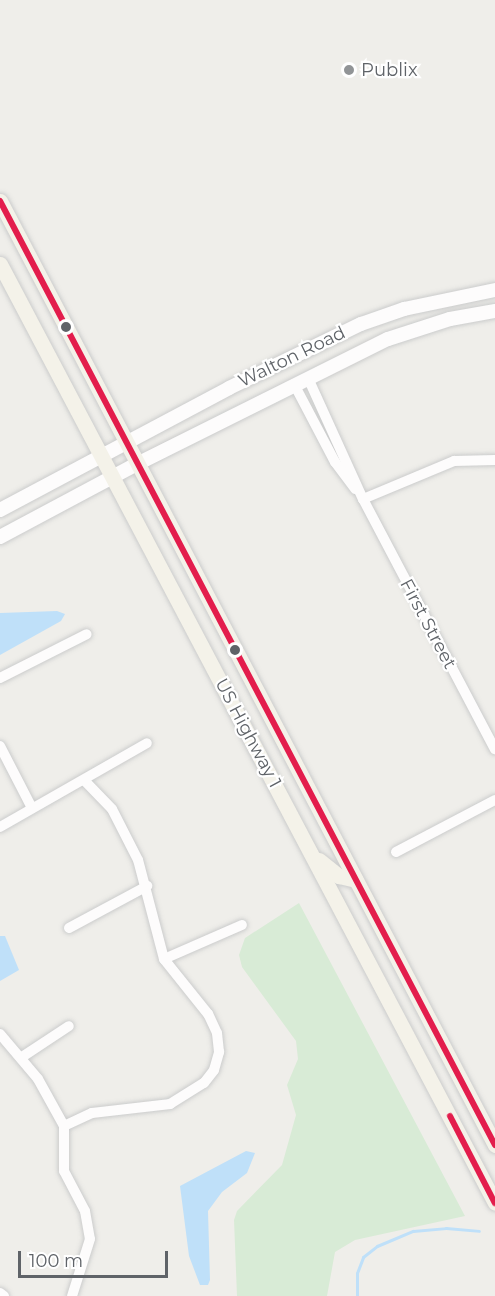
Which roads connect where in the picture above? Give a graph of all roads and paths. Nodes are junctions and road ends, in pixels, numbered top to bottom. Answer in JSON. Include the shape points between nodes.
{"nodes":[{"id":1,"x":0,"y":201,"type":"edge"},
{"id":2,"x":0,"y":264,"type":"edge"},
{"id":3,"x":495,"y":290,"type":"edge"},
{"id":4,"x":495,"y":311,"type":"edge"},
{"id":5,"x":308,"y":378,"type":"junction"},
{"id":6,"x":294,"y":384,"type":"junction"},
{"id":7,"x":126,"y":442,"type":"junction"},
{"id":8,"x":100,"y":455,"type":"junction"},
{"id":9,"x":495,"y":460,"type":"edge"},
{"id":10,"x":137,"y":464,"type":"junction"},
{"id":11,"x":112,"y":478,"type":"junction"},
{"id":12,"x":363,"y":499,"type":"junction"},
{"id":13,"x":0,"y":510,"type":"edge"},
{"id":14,"x":0,"y":537,"type":"edge"},
{"id":15,"x":87,"y":634,"type":"dead end"},
{"id":16,"x":0,"y":678,"type":"edge"},
{"id":17,"x":147,"y":743,"type":"dead end"},
{"id":18,"x":0,"y":746,"type":"edge"},
{"id":19,"x":495,"y":749,"type":"edge"},
{"id":20,"x":84,"y":781,"type":"junction"},
{"id":21,"x":495,"y":800,"type":"edge"},
{"id":22,"x":31,"y":806,"type":"junction"},
{"id":23,"x":0,"y":827,"type":"edge"},
{"id":24,"x":396,"y":852,"type":"dead end"},
{"id":25,"x":314,"y":856,"type":"junction"},
{"id":26,"x":356,"y":880,"type":"junction"},
{"id":27,"x":147,"y":886,"type":"junction"},
{"id":28,"x":242,"y":924,"type":"dead end"},
{"id":29,"x":69,"y":928,"type":"dead end"},
{"id":30,"x":164,"y":960,"type":"junction"},
{"id":31,"x":69,"y":1026,"type":"dead end"},
{"id":32,"x":0,"y":1034,"type":"edge"},
{"id":33,"x":22,"y":1057,"type":"junction"},
{"id":34,"x":64,"y":1126,"type":"junction"},
{"id":35,"x":495,"y":1145,"type":"edge"},
{"id":36,"x":495,"y":1203,"type":"edge"},
{"id":37,"x":0,"y":1293,"type":"edge"},
{"id":38,"x":4,"y":1296,"type":"edge"},
{"id":39,"x":72,"y":1296,"type":"edge"}],
"edges":[{"from":1,"to":7,"type":"main road","name":"US Highway 1"},
{"from":2,"to":8,"type":"main road","name":"US Highway 1"},
{"from":3,"to":7,"type":"main road","name":"Walton Road","via":[[404,309],[361,324]]},
{"from":4,"to":5,"type":"main road","name":"Walton Road","via":[[450,319],[388,339]]},
{"from":5,"to":6,"type":"main road","name":"Walton Road"},
{"from":5,"to":12,"type":"street","name":"First Street"},
{"from":6,"to":10,"type":"main road","name":"Walton Road"},
{"from":6,"to":12,"type":"street","name":"First Street","via":[[335,462]]},
{"from":7,"to":8,"type":"main road","name":"Walton Road"},
{"from":7,"to":10,"type":"main road","name":"US Highway 1"},
{"from":8,"to":11,"type":"main road","name":"US Highway 1"},
{"from":8,"to":13,"type":"main road","name":"Walton Road"},
{"from":9,"to":12,"type":"street","via":[[454,461]]},
{"from":10,"to":11,"type":"main road","name":"Walton Road"},
{"from":10,"to":26,"type":"main road","name":"US Highway 1"},
{"from":11,"to":14,"type":"main road","name":"Walton Road"},
{"from":11,"to":25,"type":"main road","name":"US Highway 1"},
{"from":12,"to":19,"type":"street","name":"First Street"},
{"from":15,"to":16,"type":"street"},
{"from":17,"to":20,"type":"street","via":[[101,767]]},
{"from":18,"to":22,"type":"street"},
{"from":20,"to":22,"type":"street"},
{"from":20,"to":27,"type":"street","via":[[112,809]]},
{"from":21,"to":24,"type":"street"},
{"from":22,"to":23,"type":"street"},
{"from":25,"to":26,"type":"main road","via":[[339,876]]},
{"from":25,"to":36,"type":"main road","name":"US Highway 1"},
{"from":26,"to":35,"type":"main road","name":"US Highway 1"},
{"from":27,"to":29,"type":"street"},
{"from":27,"to":30,"type":"street"},
{"from":28,"to":30,"type":"street"},
{"from":30,"to":34,"type":"street","via":[[208,1014],[217,1033],[219,1052],[214,1070],[204,1083],[170,1104],[92,1113]]},
{"from":31,"to":33,"type":"street"},
{"from":32,"to":33,"type":"street"},
{"from":33,"to":34,"type":"street"},
{"from":34,"to":39,"type":"street","via":[[64,1172],[85,1211],[90,1239]]},
{"from":37,"to":38,"type":"street"}]}
